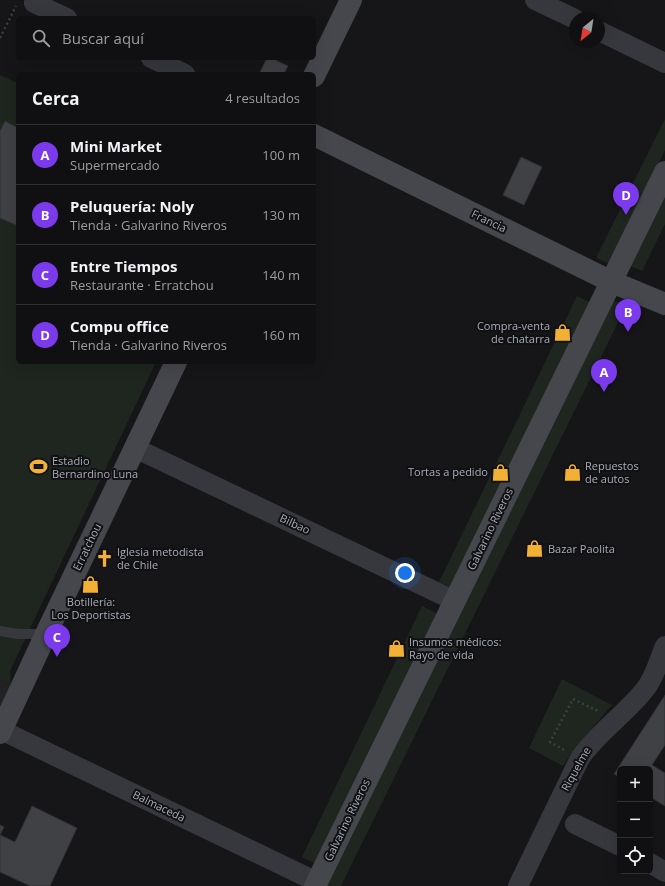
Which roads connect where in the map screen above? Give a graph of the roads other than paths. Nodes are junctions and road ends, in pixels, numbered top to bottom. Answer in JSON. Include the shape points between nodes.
{"nodes":[{"id":1,"x":351,"y":0,"type":"edge"},
{"id":2,"x":535,"y":0,"type":"edge"},
{"id":3,"x":26,"y":1,"type":"edge"},
{"id":4,"x":62,"y":16,"type":"edge"},
{"id":5,"x":569,"y":16,"type":"edge"},
{"id":6,"x":605,"y":34,"type":"edge"},
{"id":7,"x":156,"y":60,"type":"edge"},
{"id":8,"x":665,"y":62,"type":"edge"},
{"id":9,"x":181,"y":72,"type":"edge"},
{"id":10,"x":316,"y":72,"type":"edge"},
{"id":11,"x":316,"y":136,"type":"edge"},
{"id":12,"x":665,"y":172,"type":"edge"},
{"id":13,"x":612,"y":282,"type":"junction"},
{"id":14,"x":665,"y":304,"type":"edge"},
{"id":15,"x":175,"y":364,"type":"edge"},
{"id":16,"x":135,"y":448,"type":"junction"},
{"id":17,"x":455,"y":601,"type":"junction"},
{"id":18,"x":0,"y":631,"type":"edge"},
{"id":19,"x":46,"y":634,"type":"junction"},
{"id":20,"x":665,"y":646,"type":"edge"},
{"id":21,"x":1,"y":731,"type":"edge"},
{"id":22,"x":575,"y":824,"type":"dead end"},
{"id":23,"x":617,"y":845,"type":"edge"},
{"id":24,"x":653,"y":865,"type":"edge"},
{"id":25,"x":665,"y":872,"type":"edge"},
{"id":26,"x":316,"y":884,"type":"edge"},
{"id":27,"x":518,"y":886,"type":"edge"}],
"edges":[{"from":1,"to":10,"type":"street"},
{"from":2,"to":5,"type":"street"},
{"from":3,"to":4,"type":"street"},
{"from":6,"to":8,"type":"street"},
{"from":7,"to":9,"type":"street"},
{"from":11,"to":13,"type":"street","name":"Francia"},
{"from":12,"to":13,"type":"street","name":"Galvarino Riveros"},
{"from":13,"to":14,"type":"street","name":"Francia"},
{"from":13,"to":17,"type":"street","name":"Galvarino Riveros"},
{"from":15,"to":16,"type":"street","name":"Erratchou"},
{"from":16,"to":17,"type":"street","name":"Bilbao"},
{"from":16,"to":19,"type":"street","name":"Erratchou"},
{"from":17,"to":26,"type":"street","name":"Galvarino Riveros"},
{"from":18,"to":19,"type":"lane"},
{"from":19,"to":21,"type":"street","name":"Erratchou"},
{"from":20,"to":27,"type":"street","name":"Riquelme","via":[[651,679],[637,699],[592,742],[580,758]]},
{"from":21,"to":26,"type":"street","name":"Balmaceda"},
{"from":22,"to":23,"type":"street"},
{"from":24,"to":25,"type":"street"}]}
